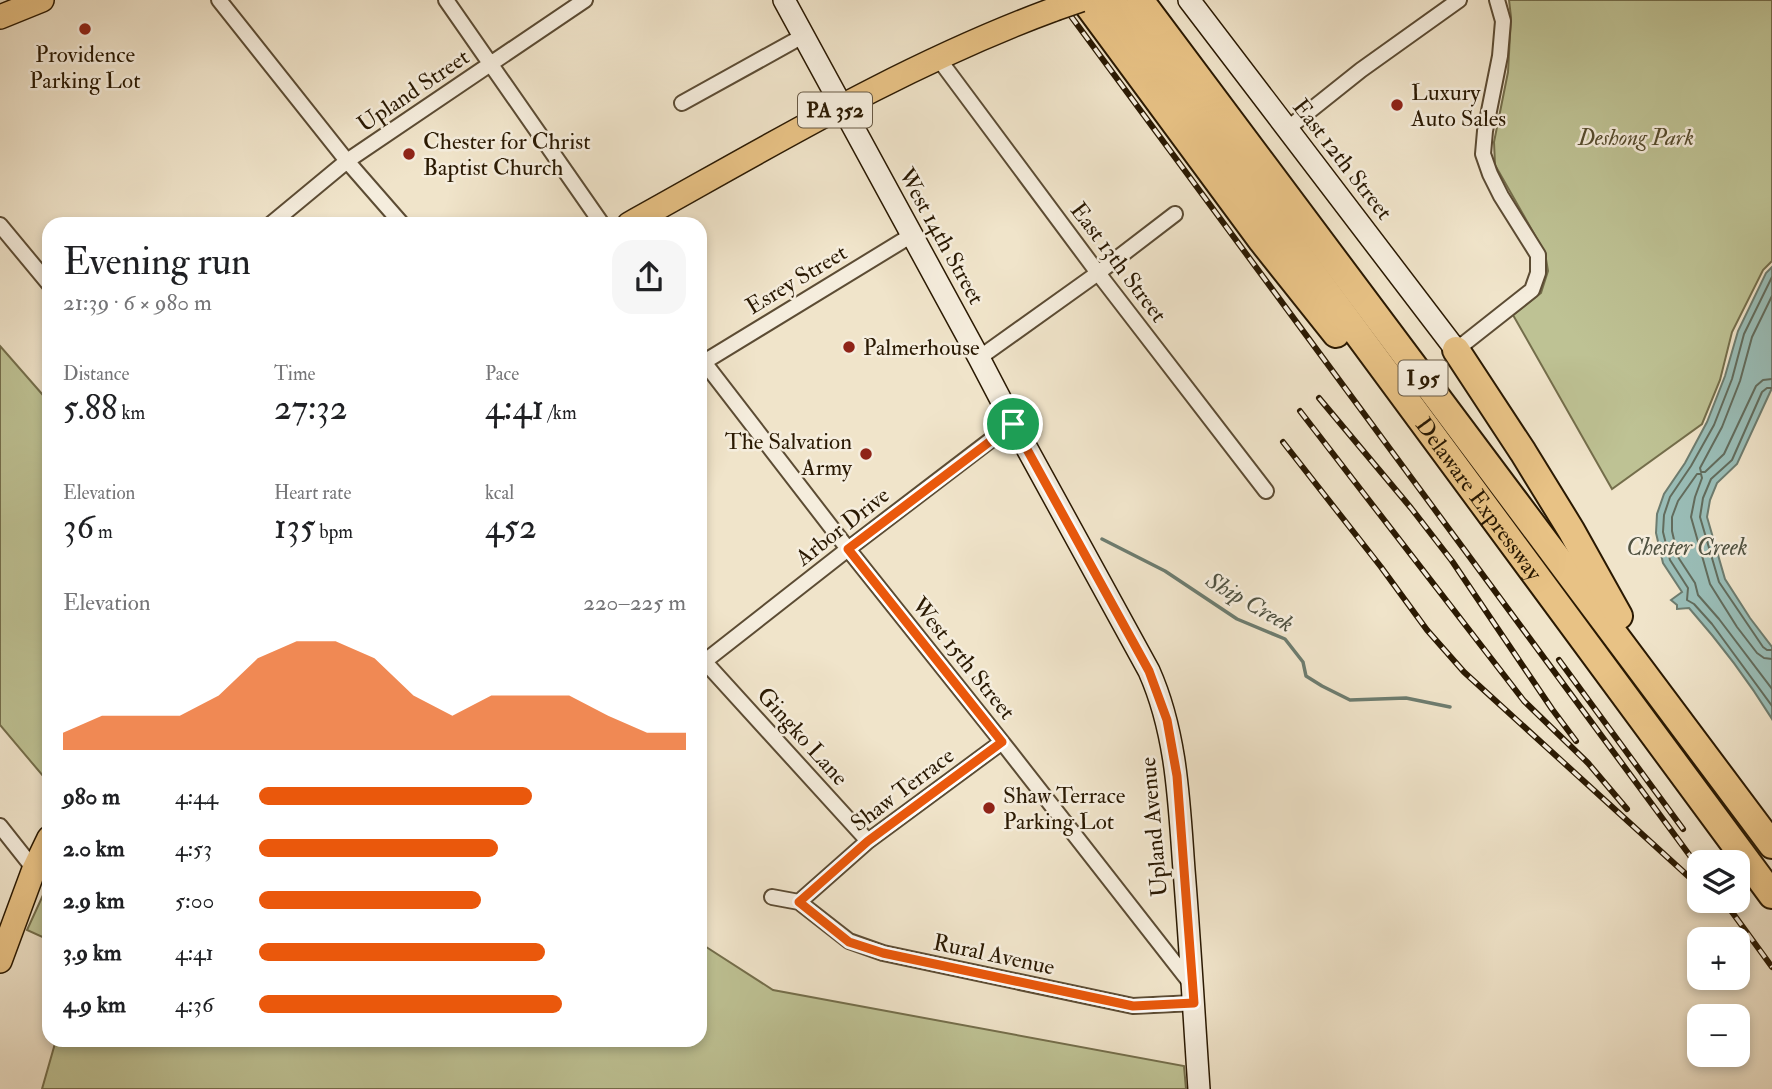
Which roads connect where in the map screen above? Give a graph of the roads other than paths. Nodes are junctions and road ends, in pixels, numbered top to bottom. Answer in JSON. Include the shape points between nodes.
{"nodes":[{"id":1,"x":42,"y":0,"type":"edge"},
{"id":2,"x":219,"y":0,"type":"edge"},
{"id":3,"x":446,"y":0,"type":"edge"},
{"id":4,"x":584,"y":0,"type":"edge"},
{"id":5,"x":784,"y":0,"type":"edge"},
{"id":6,"x":1083,"y":0,"type":"edge"},
{"id":7,"x":1111,"y":0,"type":"edge"},
{"id":8,"x":1140,"y":0,"type":"edge"},
{"id":9,"x":1189,"y":0,"type":"edge"},
{"id":10,"x":1459,"y":0,"type":"edge"},
{"id":11,"x":1497,"y":0,"type":"edge"},
{"id":12,"x":1046,"y":7,"type":"edge"},
{"id":13,"x":0,"y":17,"type":"edge"},
{"id":14,"x":803,"y":36,"type":"junction"},
{"id":15,"x":938,"y":58,"type":"junction"},
{"id":16,"x":491,"y":64,"type":"junction"},
{"id":17,"x":682,"y":103,"type":"dead end"},
{"id":18,"x":842,"y":106,"type":"junction"},
{"id":19,"x":1287,"y":129,"type":"junction"},
{"id":20,"x":347,"y":161,"type":"junction"},
{"id":21,"x":1175,"y":215,"type":"dead end"},
{"id":22,"x":279,"y":217,"type":"edge"},
{"id":23,"x":396,"y":217,"type":"edge"},
{"id":24,"x":597,"y":217,"type":"edge"},
{"id":25,"x":642,"y":217,"type":"edge"},
{"id":26,"x":0,"y":225,"type":"edge"},
{"id":27,"x":912,"y":235,"type":"junction"},
{"id":28,"x":1098,"y":273,"type":"junction"},
{"id":29,"x":42,"y":276,"type":"edge"},
{"id":30,"x":1456,"y":350,"type":"junction"},
{"id":31,"x":707,"y":356,"type":"edge"},
{"id":32,"x":979,"y":358,"type":"junction"},
{"id":33,"x":707,"y":366,"type":"edge"},
{"id":34,"x":1013,"y":424,"type":"junction"},
{"id":35,"x":1266,"y":491,"type":"dead end"},
{"id":36,"x":848,"y":549,"type":"junction"},
{"id":37,"x":1097,"y":576,"type":"joint"},
{"id":38,"x":1588,"y":647,"type":"junction"},
{"id":39,"x":707,"y":661,"type":"edge"},
{"id":40,"x":707,"y":668,"type":"edge"},
{"id":41,"x":1002,"y":742,"type":"junction"},
{"id":42,"x":1706,"y":757,"type":"junction"},
{"id":43,"x":0,"y":826,"type":"edge"},
{"id":44,"x":868,"y":841,"type":"junction"},
{"id":45,"x":1772,"y":845,"type":"edge"},
{"id":46,"x":42,"y":852,"type":"edge"},
{"id":47,"x":34,"y":869,"type":"junction"},
{"id":48,"x":1772,"y":895,"type":"edge"},
{"id":49,"x":772,"y":897,"type":"dead end"},
{"id":50,"x":799,"y":902,"type":"junction"},
{"id":51,"x":0,"y":961,"type":"edge"},
{"id":52,"x":1193,"y":995,"type":"junction"},
{"id":53,"x":1199,"y":1089,"type":"edge"}],
"edges":[{"from":1,"to":13,"type":"main road"},
{"from":2,"to":20,"type":"street"},
{"from":3,"to":16,"type":"street"},
{"from":4,"to":16,"type":"street","name":"Upland Street"},
{"from":5,"to":14,"type":"main road","name":"West 14th Street"},
{"from":6,"to":12,"type":"main road","number":"PA 352","bridge":true},
{"from":6,"to":38,"type":"highway","via":[[1512,566]]},
{"from":7,"to":38,"type":"highway","name":"Delaware Expressway","number":"I 95"},
{"from":8,"to":42,"type":"highway","name":"Delaware Expressway","number":"I 95"},
{"from":9,"to":19,"type":"main road","name":"East 12th Street"},
{"from":10,"to":19,"type":"street"},
{"from":11,"to":30,"type":"street","via":[[1503,21],[1500,56],[1483,154],[1501,196],[1538,256],[1538,273],[1532,290]]},
{"from":12,"to":15,"type":"main road","number":"PA 352"},
{"from":14,"to":17,"type":"street"},
{"from":14,"to":18,"type":"main road","name":"West 14th Street"},
{"from":15,"to":18,"type":"main road","number":"PA 352"},
{"from":15,"to":28,"type":"street","name":"East 13th Street"},
{"from":16,"to":20,"type":"street","name":"Upland Street"},
{"from":16,"to":24,"type":"street"},
{"from":18,"to":25,"type":"main road","number":"PA 352"},
{"from":18,"to":27,"type":"main road","name":"West 14th Street"},
{"from":19,"to":30,"type":"main road","name":"East 12th Street"},
{"from":20,"to":22,"type":"street","name":"Upland Street"},
{"from":20,"to":23,"type":"street"},
{"from":21,"to":28,"type":"street"},
{"from":26,"to":29,"type":"street"},
{"from":27,"to":31,"type":"street","name":"Esrey Street"},
{"from":27,"to":32,"type":"main road","name":"West 14th Street"},
{"from":28,"to":32,"type":"street"},
{"from":28,"to":35,"type":"street","name":"East 13th Street"},
{"from":30,"to":42,"type":"highway","via":[[1523,452]]},
{"from":32,"to":34,"type":"main road","name":"West 14th Street"},
{"from":33,"to":36,"type":"street","name":"West 15th Street"},
{"from":34,"to":36,"type":"street","name":"Arbor Drive"},
{"from":34,"to":37,"type":"main road","name":"West 14th Street"},
{"from":36,"to":39,"type":"street","name":"Arbor Drive"},
{"from":36,"to":41,"type":"street","name":"West 15th Street"},
{"from":37,"to":52,"type":"main road","name":"Upland Avenue","via":[[1149,671],[1167,720],[1177,776]]},
{"from":38,"to":48,"type":"highway","name":"Delaware Expressway","number":"I 95"},
{"from":40,"to":44,"type":"street","name":"Gingko Lane"},
{"from":41,"to":44,"type":"street","name":"Shaw Terrace"},
{"from":41,"to":52,"type":"street","name":"West 15th Street"},
{"from":42,"to":45,"type":"highway","name":"Delaware Expressway","number":"I 95"},
{"from":43,"to":47,"type":"street"},
{"from":44,"to":50,"type":"street","name":"Shaw Terrace"},
{"from":46,"to":47,"type":"main road"},
{"from":47,"to":51,"type":"main road"},
{"from":49,"to":50,"type":"street"},
{"from":50,"to":52,"type":"street","name":"Rural Avenue","via":[[849,942],[883,953],[1133,1006]]},
{"from":52,"to":53,"type":"main road","name":"Upland Avenue"}]}
